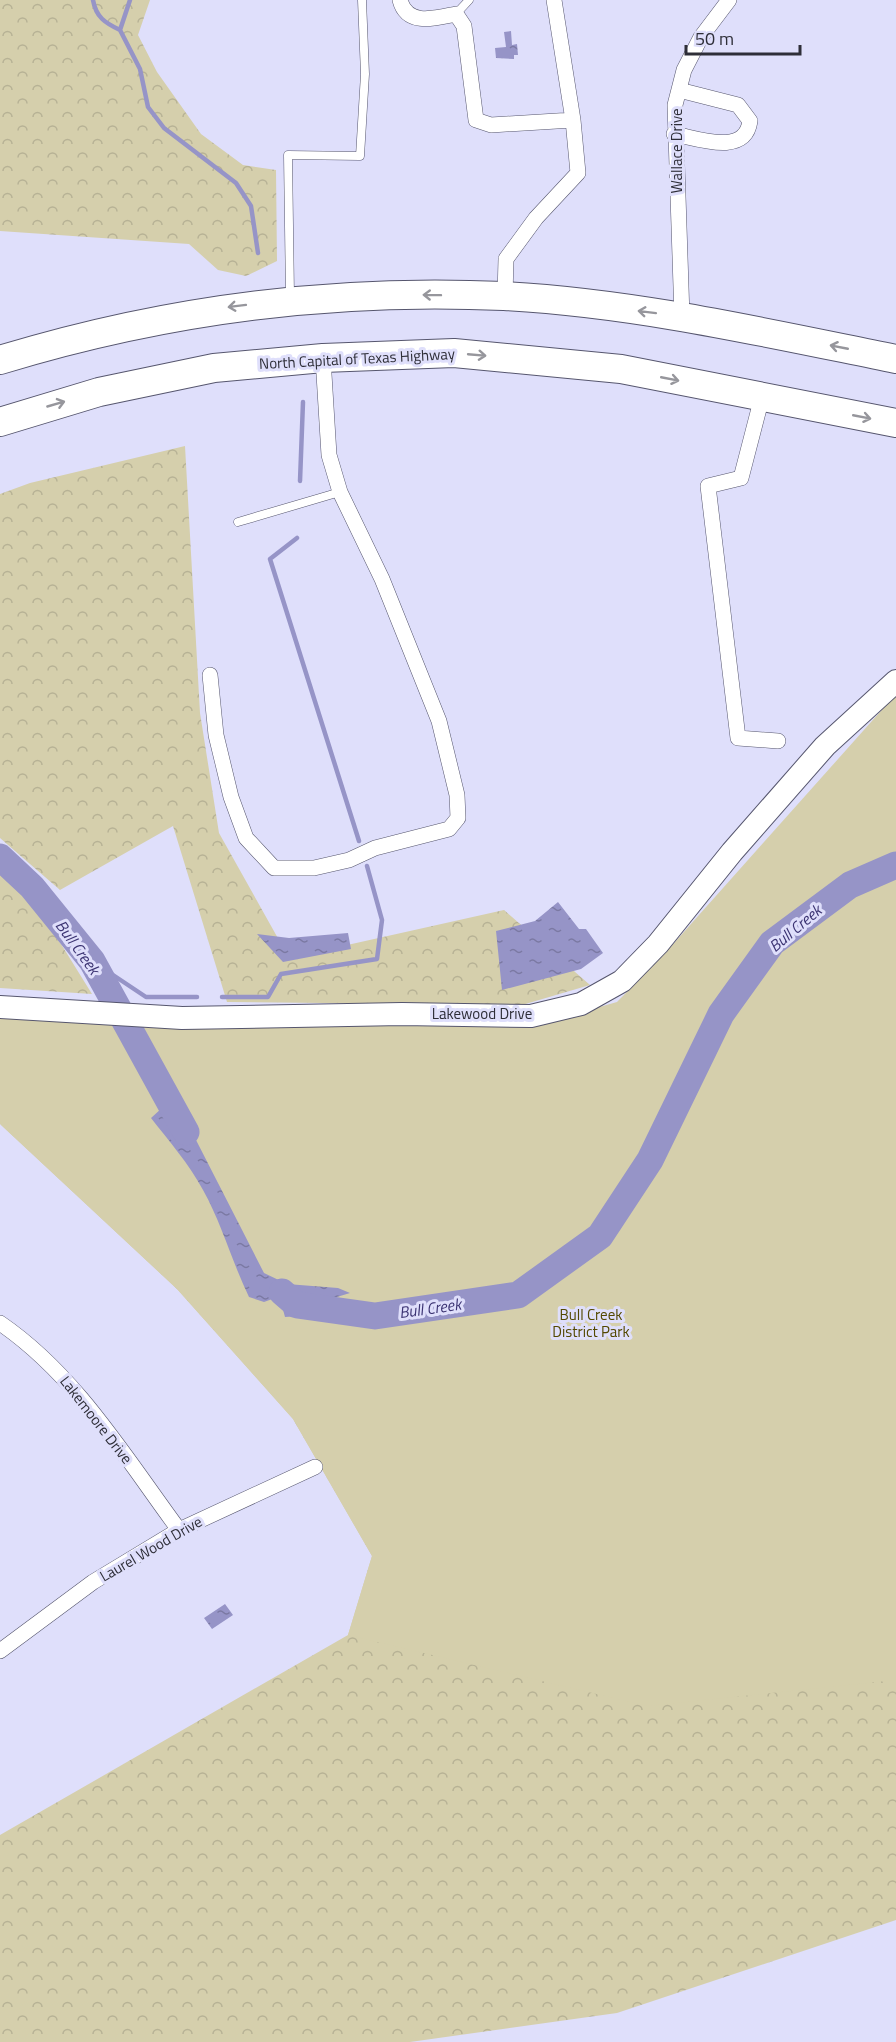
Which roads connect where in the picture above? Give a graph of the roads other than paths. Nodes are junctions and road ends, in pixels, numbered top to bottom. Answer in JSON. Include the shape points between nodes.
{"nodes":[{"id":1,"x":362,"y":0,"type":"edge"},
{"id":2,"x":400,"y":0,"type":"edge"},
{"id":3,"x":469,"y":0,"type":"edge"},
{"id":4,"x":554,"y":0,"type":"edge"},
{"id":5,"x":729,"y":0,"type":"edge"},
{"id":6,"x":456,"y":14,"type":"junction"},
{"id":7,"x":679,"y":90,"type":"junction"},
{"id":8,"x":573,"y":120,"type":"junction"},
{"id":9,"x":674,"y":134,"type":"junction"},
{"id":10,"x":505,"y":296,"type":"junction"},
{"id":11,"x":290,"y":300,"type":"junction"},
{"id":12,"x":682,"y":316,"type":"junction"},
{"id":13,"x":323,"y":358,"type":"junction"},
{"id":14,"x":896,"y":359,"type":"edge"},
{"id":15,"x":0,"y":360,"type":"edge"},
{"id":16,"x":762,"y":397,"type":"junction"},
{"id":17,"x":0,"y":422,"type":"edge"},
{"id":18,"x":896,"y":423,"type":"edge"},
{"id":19,"x":340,"y":492,"type":"junction"},
{"id":20,"x":238,"y":522,"type":"dead end"},
{"id":21,"x":210,"y":675,"type":"dead end"},
{"id":22,"x":896,"y":681,"type":"edge"},
{"id":23,"x":778,"y":741,"type":"dead end"},
{"id":24,"x":0,"y":1007,"type":"edge"},
{"id":25,"x":4,"y":1332,"type":"edge"},
{"id":26,"x":315,"y":1467,"type":"dead end"},
{"id":27,"x":179,"y":1530,"type":"junction"},
{"id":28,"x":0,"y":1652,"type":"edge"}],
"edges":[{"from":1,"to":11,"type":"lane","via":[[365,74],[360,156],[288,155]]},
{"from":2,"to":6,"type":"street","via":[[412,16],[427,21]]},
{"from":3,"to":6,"type":"lane"},
{"from":4,"to":8,"type":"street"},
{"from":5,"to":7,"type":"street","name":"Wallace Drive","via":[[701,37],[684,70]]},
{"from":6,"to":8,"type":"street","via":[[464,26],[476,120],[491,125]]},
{"from":7,"to":9,"type":"street","name":"Wallace Drive"},
{"from":7,"to":9,"type":"street","via":[[738,105],[750,121],[742,136],[726,144]]},
{"from":8,"to":10,"type":"street","via":[[578,173],[536,218],[506,259]]},
{"from":9,"to":12,"type":"street","name":"Wallace Drive"},
{"from":10,"to":11,"type":"highway","one_way":true,"via":[[371,294]]},
{"from":12,"to":10,"type":"highway","one_way":true},
{"from":11,"to":15,"type":"highway","one_way":true,"via":[[228,307],[99,331]]},
{"from":14,"to":12,"type":"highway","one_way":true},
{"from":13,"to":16,"type":"highway","name":"North Capital of Texas Highway","one_way":true,"via":[[454,353],[563,362],[621,369]]},
{"from":17,"to":13,"type":"highway","name":"North Capital of Texas Highway","one_way":true,"via":[[150,380],[214,368]]},
{"from":13,"to":19,"type":"street","via":[[329,455]]},
{"from":16,"to":18,"type":"highway","name":"North Capital of Texas Highway","one_way":true},
{"from":16,"to":23,"type":"street","via":[[741,478],[708,486],[738,738]]},
{"from":19,"to":20,"type":"lane"},
{"from":19,"to":21,"type":"street","via":[[382,579],[439,721],[457,795],[458,818],[449,829],[375,848],[349,860],[314,868],[274,868],[246,838],[231,797],[216,735]]},
{"from":22,"to":24,"type":"street","name":"Lakewood Drive","via":[[825,746],[732,852],[658,945],[622,981],[580,1004],[531,1016],[182,1018]]},
{"from":25,"to":27,"type":"street","name":"Lakemoore Drive","via":[[71,1384]]},
{"from":26,"to":27,"type":"street","name":"Laurel Wood Drive"},
{"from":27,"to":28,"type":"street","name":"Laurel Wood Drive","via":[[93,1582]]}]}
